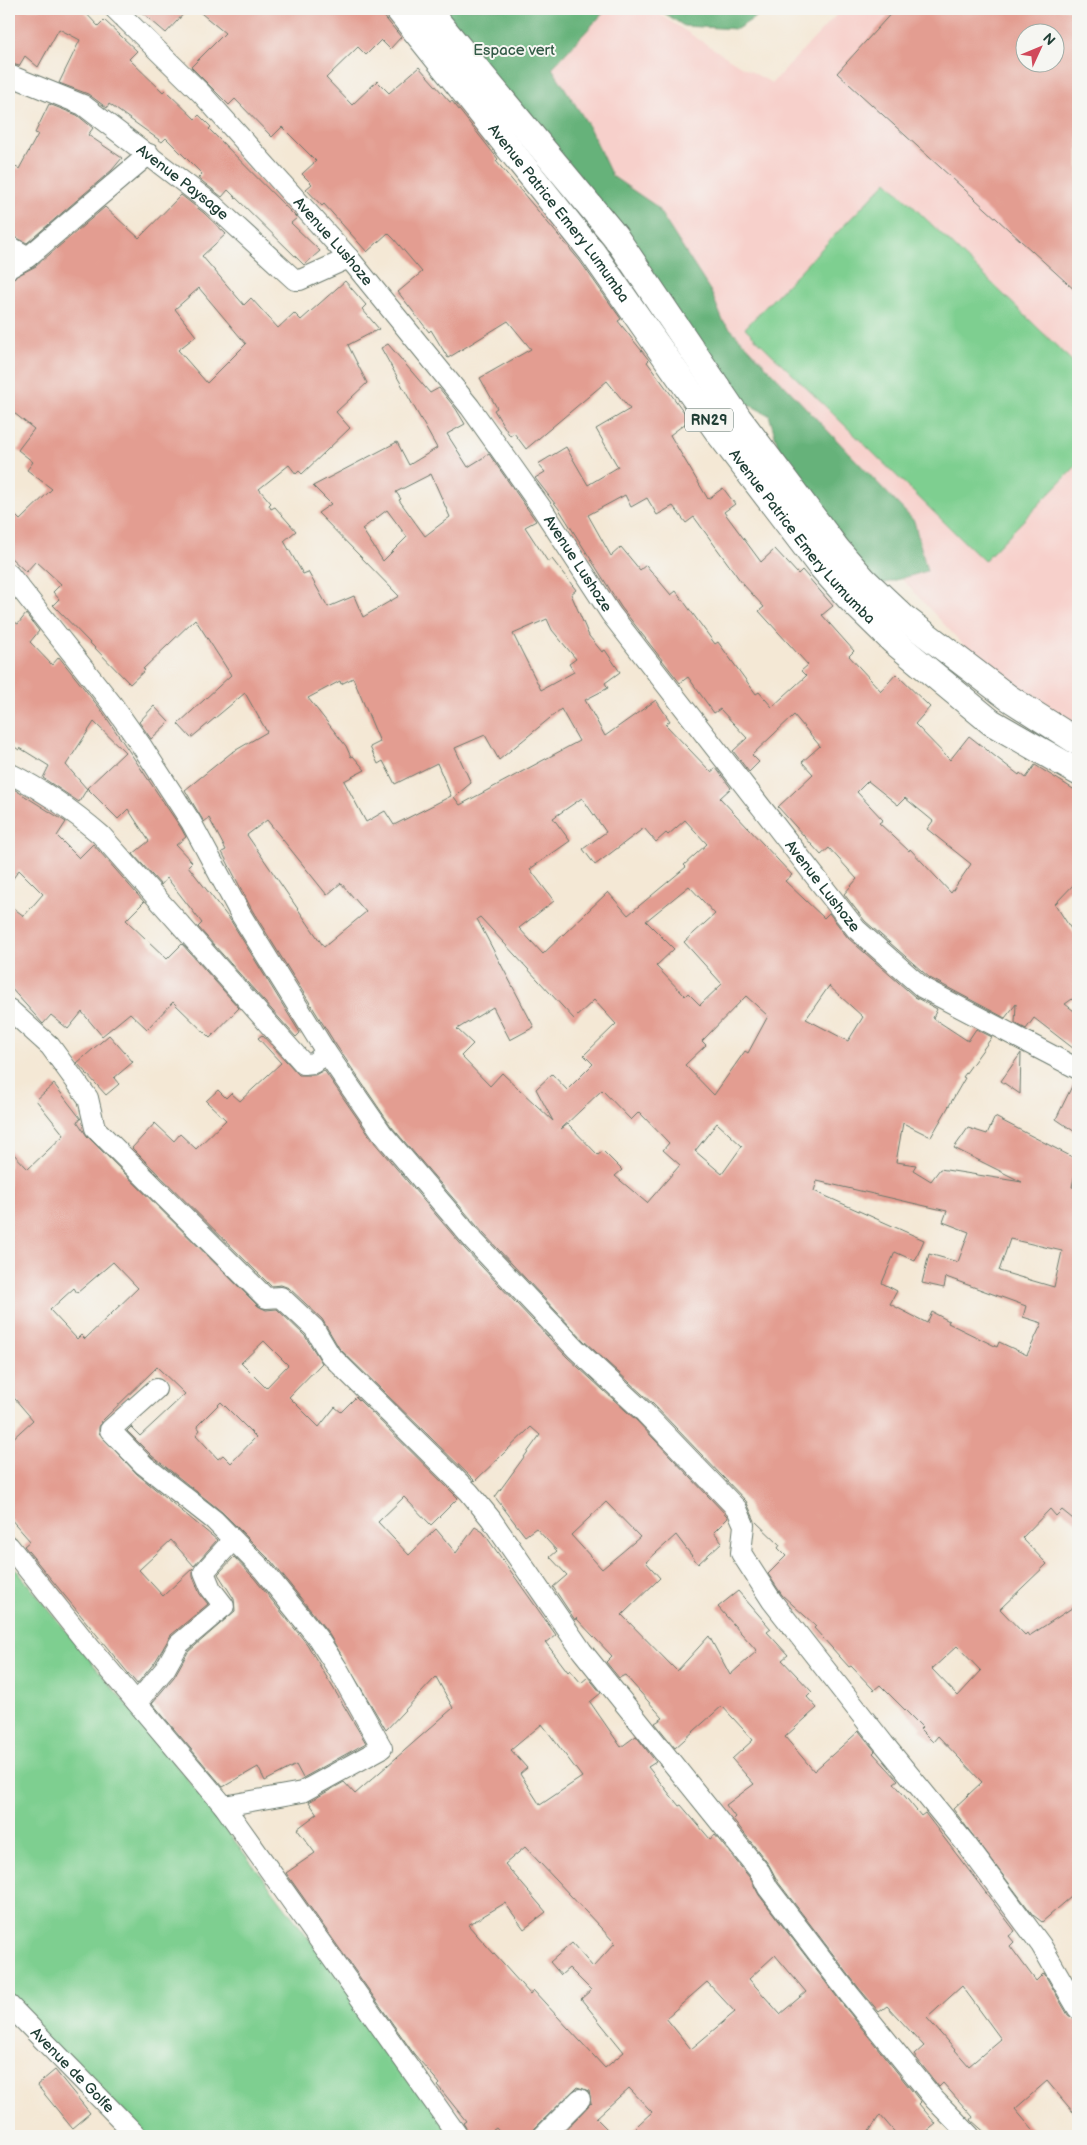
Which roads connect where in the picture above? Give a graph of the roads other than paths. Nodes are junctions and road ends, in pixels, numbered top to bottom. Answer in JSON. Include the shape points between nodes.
{"nodes":[{"id":1,"x":115,"y":9,"type":"edge"},
{"id":2,"x":398,"y":9,"type":"edge"},
{"id":3,"x":427,"y":9,"type":"edge"},
{"id":4,"x":9,"y":74,"type":"edge"},
{"id":5,"x":149,"y":154,"type":"junction"},
{"id":6,"x":615,"y":236,"type":"junction"},
{"id":7,"x":9,"y":246,"type":"edge"},
{"id":8,"x":592,"y":252,"type":"junction"},
{"id":9,"x":28,"y":257,"type":"junction"},
{"id":10,"x":349,"y":258,"type":"junction"},
{"id":11,"x":9,"y":268,"type":"edge"},
{"id":12,"x":9,"y":574,"type":"edge"},
{"id":13,"x":1008,"y":698,"type":"junction"},
{"id":14,"x":991,"y":722,"type":"junction"},
{"id":15,"x":1078,"y":742,"type":"edge"},
{"id":16,"x":1078,"y":772,"type":"edge"},
{"id":17,"x":9,"y":773,"type":"edge"},
{"id":18,"x":9,"y":1009,"type":"edge"},
{"id":19,"x":326,"y":1052,"type":"junction"},
{"id":20,"x":1078,"y":1069,"type":"edge"},
{"id":21,"x":156,"y":1389,"type":"dead end"},
{"id":22,"x":232,"y":1541,"type":"junction"},
{"id":23,"x":9,"y":1546,"type":"edge"},
{"id":24,"x":137,"y":1702,"type":"junction"},
{"id":25,"x":224,"y":1806,"type":"junction"},
{"id":26,"x":9,"y":2005,"type":"edge"},
{"id":27,"x":1078,"y":2009,"type":"edge"},
{"id":28,"x":580,"y":2099,"type":"dead end"},
{"id":29,"x":137,"y":2136,"type":"edge"},
{"id":30,"x":458,"y":2136,"type":"edge"},
{"id":31,"x":543,"y":2136,"type":"edge"},
{"id":32,"x":970,"y":2136,"type":"edge"}],
"edges":[{"from":1,"to":10,"type":"street","name":"Avenue Lushoze","via":[[201,93]]},
{"from":2,"to":8,"type":"main road","name":"Avenue Patrice Emery Lumumba","number":"RN29"},
{"from":3,"to":6,"type":"main road","name":"Avenue Patrice Emery Lumumba","number":"RN29"},
{"from":4,"to":5,"type":"street","name":"Avenue Paysage","via":[[83,105]]},
{"from":5,"to":9,"type":"street"},
{"from":5,"to":10,"type":"street","name":"Avenue Paysage","via":[[212,204],[295,280]]},
{"from":6,"to":8,"type":"main road"},
{"from":6,"to":13,"type":"main road","name":"Avenue Patrice Emery Lumumba","number":"RN29","via":[[739,419],[837,549],[903,617]]},
{"from":7,"to":9,"type":"street"},
{"from":8,"to":14,"type":"main road","name":"Avenue Patrice Emery Lumumba","number":"RN29","via":[[718,432],[818,563],[893,641]]},
{"from":9,"to":11,"type":"street"},
{"from":10,"to":20,"type":"street","name":"Avenue Lushoze","via":[[470,406],[611,614],[856,930],[923,988]]},
{"from":12,"to":19,"type":"street","via":[[141,744],[191,822],[241,915]]},
{"from":13,"to":14,"type":"main road"},
{"from":13,"to":15,"type":"main road","name":"Avenue Patrice Emery Lumumba","number":"RN29"},
{"from":14,"to":16,"type":"main road","name":"Avenue Patrice Emery Lumumba","number":"RN29"},
{"from":17,"to":19,"type":"street","via":[[71,809],[100,835],[304,1064],[314,1063]]},
{"from":18,"to":32,"type":"street","via":[[50,1046],[88,1098],[95,1128],[266,1298],[281,1297],[314,1328],[330,1356],[469,1492],[582,1651],[760,1872],[768,1888],[849,1994],[934,2099]]},
{"from":19,"to":27,"type":"street","via":[[382,1133],[474,1241],[576,1349],[645,1413],[737,1509],[744,1524],[741,1553],[767,1593],[966,1844],[1041,1945]]},
{"from":21,"to":22,"type":"street","via":[[110,1430],[144,1465],[214,1520]]},
{"from":22,"to":24,"type":"street","via":[[204,1572],[210,1589],[224,1606],[179,1644],[166,1668]]},
{"from":22,"to":25,"type":"street","via":[[263,1570],[317,1637],[382,1748],[302,1792]]},
{"from":23,"to":24,"type":"street"},
{"from":24,"to":25,"type":"street"},
{"from":25,"to":30,"type":"street"},
{"from":26,"to":29,"type":"street","name":"Avenue de Golfe"},
{"from":28,"to":31,"type":"street"}]}
